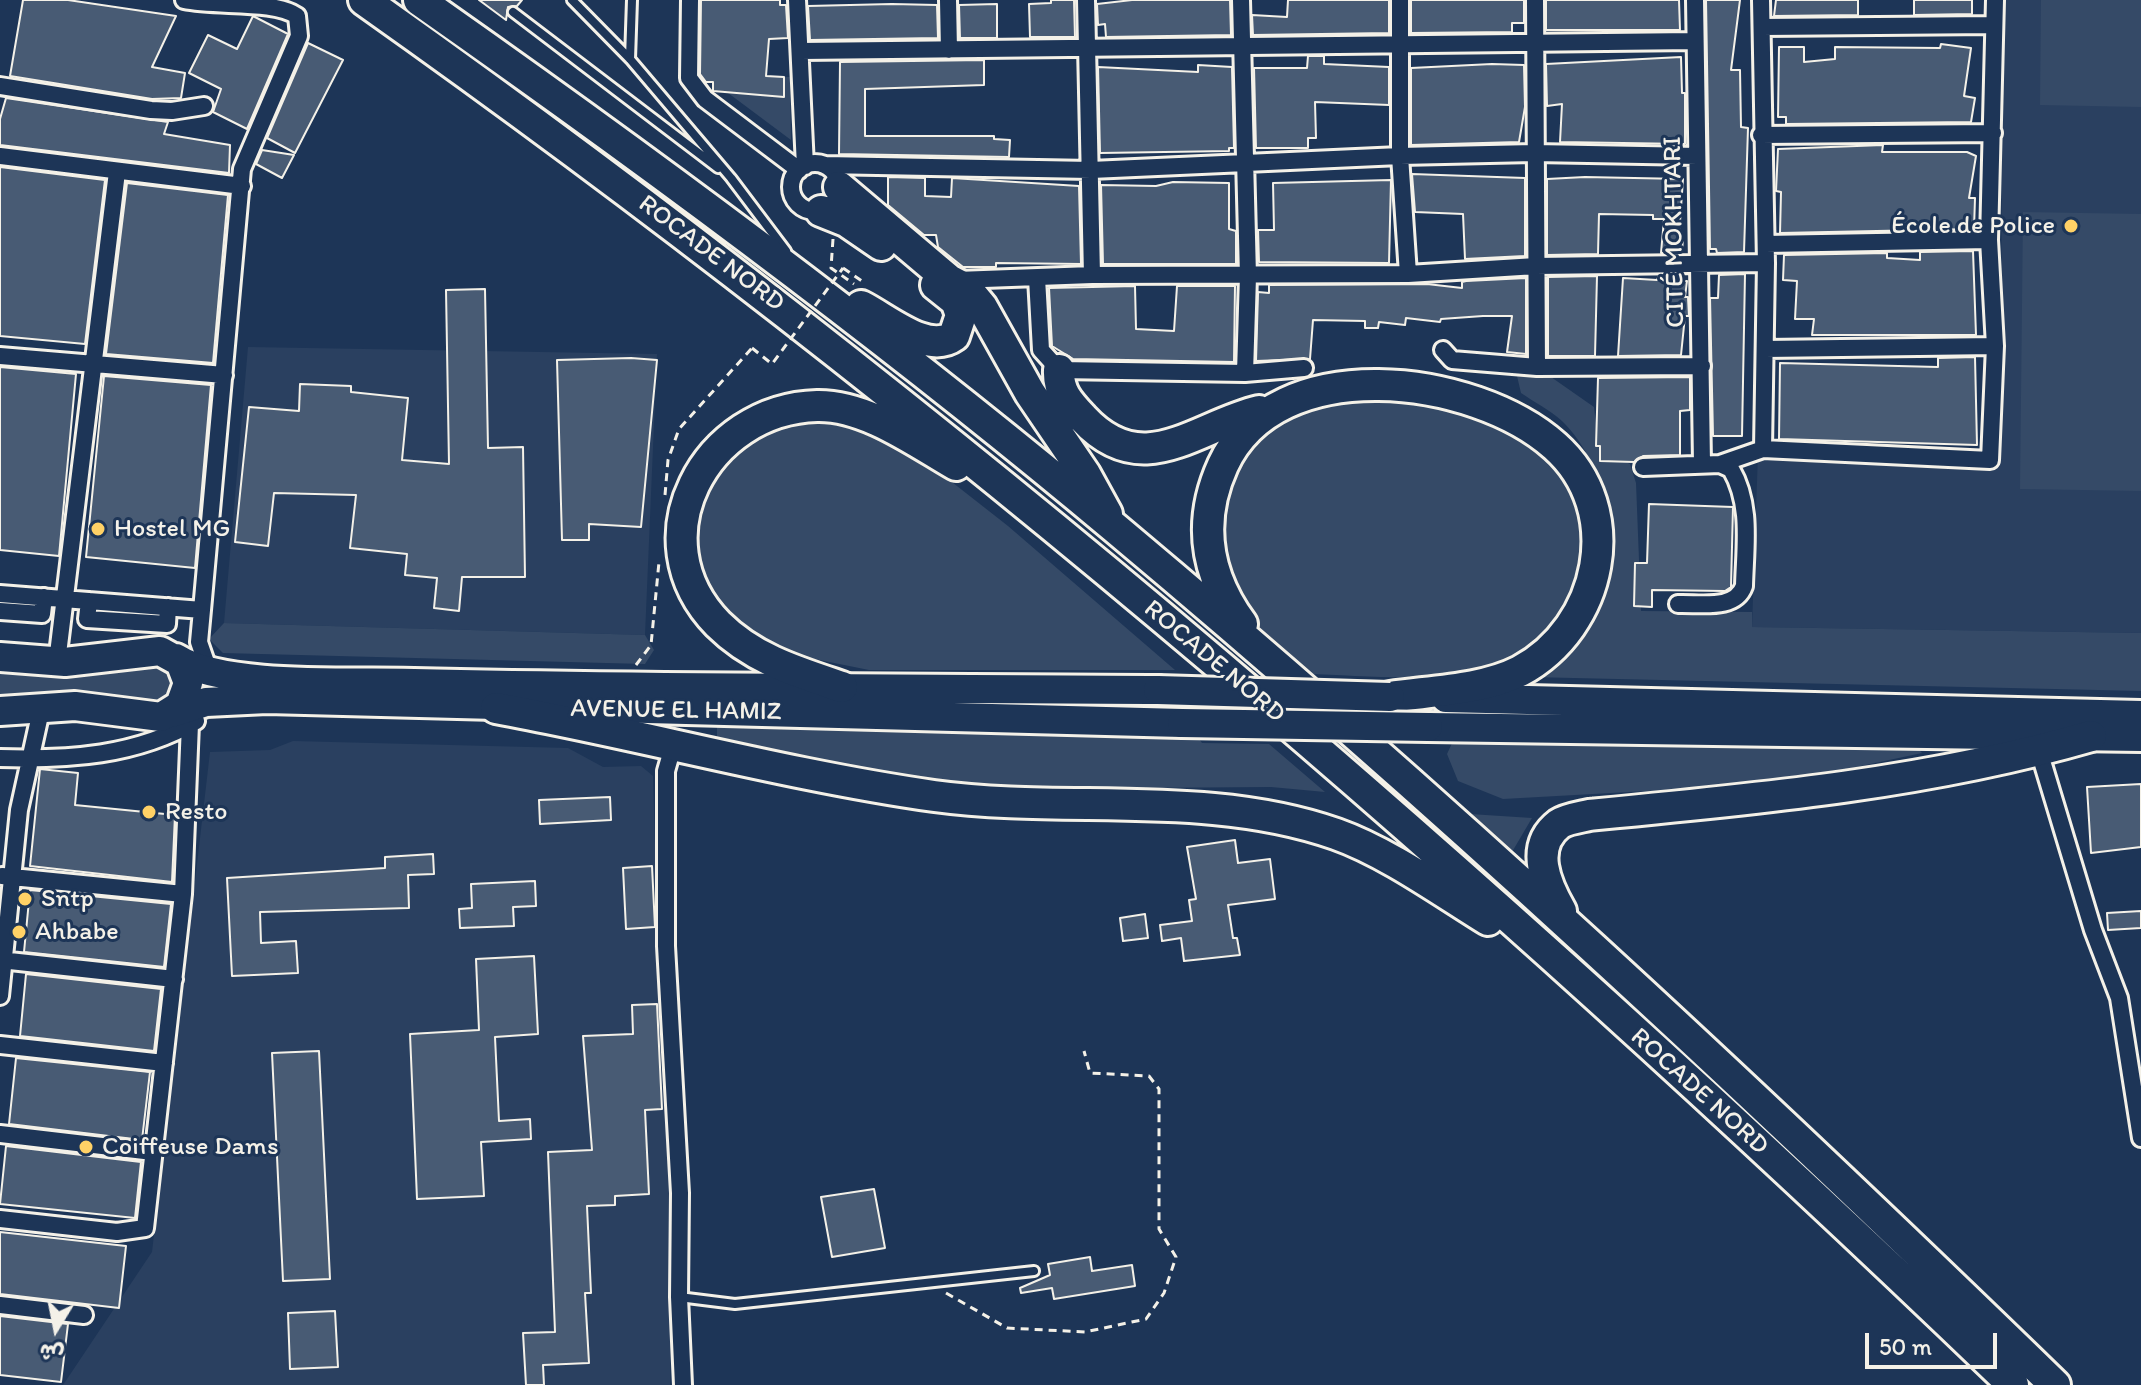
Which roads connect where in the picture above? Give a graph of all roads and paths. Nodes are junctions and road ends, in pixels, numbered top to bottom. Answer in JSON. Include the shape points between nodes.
{"nodes":[{"id":1,"x":184,"y":0,"type":"edge"},
{"id":2,"x":364,"y":0,"type":"edge"},
{"id":3,"x":419,"y":0,"type":"edge"},
{"id":4,"x":572,"y":0,"type":"edge"},
{"id":5,"x":632,"y":0,"type":"edge"},
{"id":6,"x":690,"y":0,"type":"edge"},
{"id":7,"x":797,"y":0,"type":"edge"},
{"id":8,"x":948,"y":0,"type":"edge"},
{"id":9,"x":1086,"y":0,"type":"edge"},
{"id":10,"x":1241,"y":0,"type":"edge"},
{"id":11,"x":1400,"y":0,"type":"edge"},
{"id":12,"x":1535,"y":0,"type":"edge"},
{"id":13,"x":1695,"y":0,"type":"edge"},
{"id":14,"x":1761,"y":0,"type":"edge"},
{"id":15,"x":1995,"y":0,"type":"edge"},
{"id":16,"x":513,"y":12,"type":"dead end"},
{"id":17,"x":1994,"y":25,"type":"junction"},
{"id":18,"x":1762,"y":27,"type":"junction"},
{"id":19,"x":1695,"y":41,"type":"junction"},
{"id":20,"x":1534,"y":43,"type":"junction"},
{"id":21,"x":1401,"y":44,"type":"junction"},
{"id":22,"x":1086,"y":48,"type":"junction"},
{"id":23,"x":1240,"y":48,"type":"junction"},
{"id":24,"x":949,"y":50,"type":"junction"},
{"id":25,"x":801,"y":51,"type":"junction"},
{"id":26,"x":630,"y":59,"type":"junction"},
{"id":27,"x":0,"y":86,"type":"edge"},
{"id":28,"x":204,"y":106,"type":"dead end"},
{"id":29,"x":1993,"y":133,"type":"junction"},
{"id":30,"x":1761,"y":135,"type":"junction"},
{"id":31,"x":1534,"y":153,"type":"junction"},
{"id":32,"x":0,"y":156,"type":"edge"},
{"id":33,"x":1400,"y":156,"type":"junction"},
{"id":34,"x":1697,"y":156,"type":"junction"},
{"id":35,"x":1244,"y":163,"type":"junction"},
{"id":36,"x":802,"y":168,"type":"junction"},
{"id":37,"x":1091,"y":170,"type":"junction"},
{"id":38,"x":117,"y":172,"type":"junction"},
{"id":39,"x":731,"y":178,"type":"junction"},
{"id":40,"x":242,"y":186,"type":"junction"},
{"id":41,"x":828,"y":187,"type":"junction"},
{"id":42,"x":1989,"y":240,"type":"junction"},
{"id":43,"x":1766,"y":244,"type":"junction"},
{"id":44,"x":1766,"y":263,"type":"junction"},
{"id":45,"x":1701,"y":265,"type":"junction"},
{"id":46,"x":1536,"y":266,"type":"junction"},
{"id":47,"x":843,"y":268,"type":"dead end"},
{"id":48,"x":1408,"y":274,"type":"junction"},
{"id":49,"x":1092,"y":275,"type":"junction"},
{"id":50,"x":1248,"y":276,"type":"junction"},
{"id":51,"x":1037,"y":278,"type":"junction"},
{"id":52,"x":803,"y":279,"type":"junction"},
{"id":53,"x":949,"y":280,"type":"junction"},
{"id":54,"x":1995,"y":346,"type":"junction"},
{"id":55,"x":1765,"y":349,"type":"junction"},
{"id":56,"x":1443,"y":350,"type":"dead end"},
{"id":57,"x":0,"y":356,"type":"edge"},
{"id":58,"x":94,"y":364,"type":"junction"},
{"id":59,"x":1702,"y":366,"type":"junction"},
{"id":60,"x":1537,"y":367,"type":"junction"},
{"id":61,"x":1304,"y":368,"type":"dead end"},
{"id":62,"x":1059,"y":370,"type":"junction"},
{"id":63,"x":1245,"y":373,"type":"junction"},
{"id":64,"x":224,"y":375,"type":"junction"},
{"id":65,"x":1279,"y":406,"type":"junction"},
{"id":66,"x":1763,"y":449,"type":"junction"},
{"id":67,"x":1702,"y":463,"type":"junction"},
{"id":68,"x":1720,"y":464,"type":"junction"},
{"id":69,"x":1643,"y":467,"type":"dead end"},
{"id":70,"x":664,"y":509,"type":"dead end"},
{"id":71,"x":1036,"y":511,"type":"junction"},
{"id":72,"x":1113,"y":526,"type":"junction"},
{"id":73,"x":660,"y":556,"type":"dead end"},
{"id":74,"x":0,"y":594,"type":"edge"},
{"id":75,"x":44,"y":597,"type":"junction"},
{"id":76,"x":65,"y":599,"type":"junction"},
{"id":77,"x":1678,"y":604,"type":"dead end"},
{"id":78,"x":202,"y":610,"type":"junction"},
{"id":79,"x":0,"y":611,"type":"edge"},
{"id":80,"x":1264,"y":655,"type":"junction"},
{"id":81,"x":0,"y":657,"type":"edge"},
{"id":82,"x":176,"y":658,"type":"junction"},
{"id":83,"x":57,"y":662,"type":"junction"},
{"id":84,"x":209,"y":673,"type":"junction"},
{"id":85,"x":598,"y":687,"type":"junction"},
{"id":86,"x":842,"y":687,"type":"junction"},
{"id":87,"x":1390,"y":697,"type":"junction"},
{"id":88,"x":42,"y":706,"type":"junction"},
{"id":89,"x":496,"y":708,"type":"junction"},
{"id":90,"x":0,"y":711,"type":"edge"},
{"id":91,"x":2141,"y":715,"type":"edge"},
{"id":92,"x":181,"y":718,"type":"junction"},
{"id":93,"x":2091,"y":736,"type":"junction"},
{"id":94,"x":2141,"y":737,"type":"edge"},
{"id":95,"x":674,"y":743,"type":"junction"},
{"id":96,"x":2039,"y":751,"type":"junction"},
{"id":97,"x":0,"y":758,"type":"edge"},
{"id":98,"x":31,"y":758,"type":"junction"},
{"id":99,"x":5,"y":876,"type":"edge"},
{"id":100,"x":183,"y":894,"type":"junction"},
{"id":101,"x":1568,"y":923,"type":"junction"},
{"id":102,"x":2,"y":960,"type":"edge"},
{"id":103,"x":1555,"y":960,"type":"junction"},
{"id":104,"x":174,"y":979,"type":"junction"},
{"id":105,"x":0,"y":996,"type":"edge"},
{"id":106,"x":0,"y":1045,"type":"edge"},
{"id":107,"x":1084,"y":1051,"type":"dead end"},
{"id":108,"x":164,"y":1063,"type":"junction"},
{"id":109,"x":0,"y":1134,"type":"edge"},
{"id":110,"x":2141,"y":1138,"type":"edge"},
{"id":111,"x":153,"y":1152,"type":"junction"},
{"id":112,"x":0,"y":1219,"type":"edge"},
{"id":113,"x":1034,"y":1271,"type":"dead end"},
{"id":114,"x":925,"y":1283,"type":"junction"},
{"id":115,"x":679,"y":1297,"type":"junction"},
{"id":116,"x":0,"y":1305,"type":"edge"},
{"id":117,"x":84,"y":1315,"type":"dead end"},
{"id":118,"x":683,"y":1385,"type":"edge"},
{"id":119,"x":2013,"y":1385,"type":"edge"},
{"id":120,"x":2055,"y":1385,"type":"edge"}],
"edges":[{"from":1,"to":40,"type":"street","via":[[283,4],[297,16],[299,36],[242,169]]},
{"from":2,"to":71,"type":"highway","name":"ROCADE NORD","via":[[721,260]]},
{"from":3,"to":52,"type":"highway","name":"ROCADE NORD"},
{"from":4,"to":26,"type":"lane"},
{"from":5,"to":26,"type":"lane"},
{"from":6,"to":36,"type":"street","via":[[689,78],[705,99]]},
{"from":7,"to":25,"type":"street"},
{"from":8,"to":24,"type":"street"},
{"from":9,"to":22,"type":"street"},
{"from":10,"to":23,"type":"street"},
{"from":11,"to":21,"type":"street"},
{"from":12,"to":20,"type":"street"},
{"from":13,"to":19,"type":"street","name":"CITÉ MOKHTARI"},
{"from":14,"to":18,"type":"street"},
{"from":15,"to":17,"type":"street"},
{"from":16,"to":39,"type":"lane"},
{"from":17,"to":18,"type":"street"},
{"from":17,"to":29,"type":"street"},
{"from":18,"to":30,"type":"street"},
{"from":19,"to":20,"type":"street"},
{"from":19,"to":34,"type":"street","name":"CITÉ MOKHTARI"},
{"from":20,"to":21,"type":"street"},
{"from":20,"to":31,"type":"street"},
{"from":21,"to":23,"type":"street"},
{"from":21,"to":33,"type":"street"},
{"from":22,"to":23,"type":"street"},
{"from":22,"to":24,"type":"street"},
{"from":22,"to":37,"type":"street"},
{"from":23,"to":35,"type":"street"},
{"from":24,"to":25,"type":"street"},
{"from":25,"to":36,"type":"street"},
{"from":26,"to":39,"type":"lane"},
{"from":27,"to":28,"type":"street","via":[[151,110]]},
{"from":29,"to":30,"type":"street"},
{"from":29,"to":42,"type":"street"},
{"from":30,"to":43,"type":"street"},
{"from":31,"to":33,"type":"street"},
{"from":31,"to":34,"type":"street"},
{"from":31,"to":46,"type":"street"},
{"from":32,"to":38,"type":"street"},
{"from":33,"to":35,"type":"street"},
{"from":33,"to":48,"type":"street"},
{"from":34,"to":45,"type":"street","name":"CITÉ MOKHTARI"},
{"from":35,"to":37,"type":"street"},
{"from":35,"to":50,"type":"street"},
{"from":36,"to":41,"type":"street"},
{"from":36,"to":41,"type":"street","via":[[791,184],[794,199],[806,209]]},
{"from":37,"to":41,"type":"street"},
{"from":37,"to":49,"type":"street"},
{"from":38,"to":40,"type":"street"},
{"from":38,"to":58,"type":"street"},
{"from":39,"to":52,"type":"lane"},
{"from":40,"to":64,"type":"street"},
{"from":41,"to":52,"type":"highway","via":[[856,227],[951,296],[960,308],[961,323],[948,341],[925,342]]},
{"from":41,"to":53,"type":"highway"},
{"from":42,"to":43,"type":"street"},
{"from":42,"to":54,"type":"street"},
{"from":43,"to":44,"type":"street"},
{"from":44,"to":45,"type":"street"},
{"from":44,"to":55,"type":"street"},
{"from":45,"to":46,"type":"street"},
{"from":45,"to":59,"type":"street","name":"CITÉ MOKHTARI"},
{"from":46,"to":48,"type":"street"},
{"from":46,"to":60,"type":"street"},
{"from":47,"to":70,"type":"path","bridge":true,"via":[[772,364],[752,348],[679,429],[668,460]]},
{"from":48,"to":50,"type":"street"},
{"from":49,"to":50,"type":"street"},
{"from":49,"to":51,"type":"street"},
{"from":50,"to":63,"type":"street"},
{"from":51,"to":53,"type":"street"},
{"from":51,"to":62,"type":"street","via":[[1041,350]]},
{"from":52,"to":72,"type":"highway","name":"ROCADE NORD"},
{"from":53,"to":72,"type":"highway","via":[[968,290],[982,307]]},
{"from":54,"to":55,"type":"street"},
{"from":54,"to":66,"type":"street","via":[[1990,460]]},
{"from":55,"to":66,"type":"street"},
{"from":56,"to":60,"type":"street","via":[[1452,360]]},
{"from":57,"to":58,"type":"street"},
{"from":58,"to":64,"type":"street"},
{"from":58,"to":76,"type":"street"},
{"from":59,"to":60,"type":"street"},
{"from":59,"to":67,"type":"street","name":"CITÉ MOKHTARI"},
{"from":61,"to":63,"type":"street"},
{"from":62,"to":63,"type":"street"},
{"from":62,"to":65,"type":"highway","via":[[1065,399],[1098,435],[1132,448],[1169,448],[1240,415]]},
{"from":64,"to":78,"type":"street"},
{"from":65,"to":80,"type":"highway","via":[[1244,431],[1209,495],[1210,555],[1223,599]]},
{"from":65,"to":87,"type":"highway","via":[[1340,387],[1433,390],[1520,420],[1557,447],[1581,481],[1595,520],[1597,573],[1579,618],[1549,653],[1489,682]]},
{"from":66,"to":68,"type":"street"},
{"from":67,"to":68,"type":"street"},
{"from":67,"to":69,"type":"street"},
{"from":68,"to":77,"type":"street","via":[[1731,469],[1743,497],[1744,586],[1731,602]]},
{"from":71,"to":86,"type":"highway","via":[[899,432],[848,411],[818,406],[783,412],[758,419],[719,446],[687,497],[683,549],[694,586],[716,622],[768,662]]},
{"from":71,"to":103,"type":"highway","name":"ROCADE NORD"},
{"from":72,"to":80,"type":"highway","name":"ROCADE NORD"},
{"from":73,"to":85,"type":"path","via":[[651,645],[636,665]]},
{"from":74,"to":75,"type":"street"},
{"from":75,"to":76,"type":"street"},
{"from":75,"to":79,"type":"street","via":[[42,614]]},
{"from":76,"to":78,"type":"street"},
{"from":76,"to":83,"type":"street"},
{"from":78,"to":84,"type":"street","via":[[199,642]]},
{"from":80,"to":101,"type":"highway","name":"ROCADE NORD"},
{"from":81,"to":83,"type":"highway"},
{"from":82,"to":83,"type":"highway","via":[[155,650]]},
{"from":82,"to":84,"type":"highway"},
{"from":82,"to":92,"type":"highway","via":[[188,683]]},
{"from":84,"to":85,"type":"highway"},
{"from":85,"to":86,"type":"highway"},
{"from":86,"to":87,"type":"highway","bridge":true},
{"from":87,"to":91,"type":"highway"},
{"from":88,"to":90,"type":"highway","name":"AVENUE EL HAMIZ"},
{"from":88,"to":92,"type":"highway","name":"AVENUE EL HAMIZ"},
{"from":88,"to":98,"type":"street"},
{"from":89,"to":92,"type":"highway","name":"AVENUE EL HAMIZ","via":[[267,699],[206,702]]},
{"from":89,"to":93,"type":"highway","name":"AVENUE EL HAMIZ","bridge":true},
{"from":89,"to":95,"type":"highway"},
{"from":92,"to":98,"type":"street","via":[[140,746]]},
{"from":92,"to":100,"type":"street"},
{"from":93,"to":94,"type":"highway","name":"AVENUE EL HAMIZ"},
{"from":93,"to":96,"type":"highway"},
{"from":95,"to":103,"type":"highway","via":[[858,785],[940,796],[1240,813],[1294,823],[1337,834]]},
{"from":95,"to":115,"type":"street","via":[[666,771],[666,946],[680,1193]]},
{"from":96,"to":101,"type":"highway","via":[[1802,793],[1589,815],[1559,823],[1545,843],[1542,861],[1546,884]]},
{"from":96,"to":110,"type":"street","via":[[2119,998]]},
{"from":97,"to":98,"type":"street"},
{"from":98,"to":99,"type":"street"},
{"from":99,"to":100,"type":"street"},
{"from":99,"to":102,"type":"street"},
{"from":100,"to":104,"type":"street"},
{"from":101,"to":120,"type":"highway","name":"ROCADE NORD"},
{"from":102,"to":104,"type":"street"},
{"from":102,"to":105,"type":"street"},
{"from":103,"to":119,"type":"highway","name":"ROCADE NORD"},
{"from":104,"to":108,"type":"street"},
{"from":106,"to":108,"type":"street"},
{"from":107,"to":114,"type":"path","via":[[1090,1073],[1149,1076],[1159,1089],[1159,1229],[1176,1257],[1164,1293],[1146,1319],[1085,1332],[1007,1328]]},
{"from":108,"to":111,"type":"street"},
{"from":109,"to":111,"type":"street"},
{"from":111,"to":112,"type":"street","via":[[145,1228],[117,1232]]},
{"from":113,"to":114,"type":"lane"},
{"from":114,"to":115,"type":"lane","via":[[735,1304]]},
{"from":115,"to":118,"type":"street"},
{"from":116,"to":117,"type":"street"}]}
